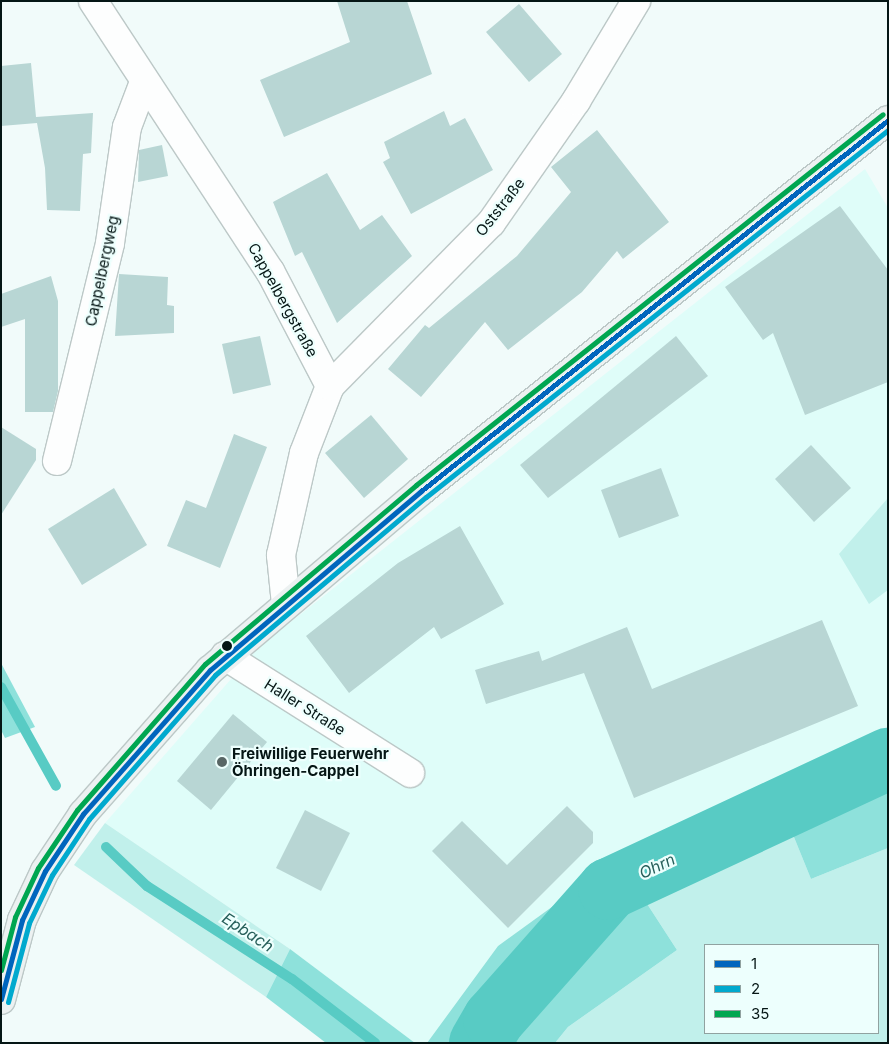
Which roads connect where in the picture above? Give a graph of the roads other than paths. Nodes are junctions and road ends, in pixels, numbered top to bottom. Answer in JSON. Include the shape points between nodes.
{"nodes":[{"id":1,"x":93,"y":1,"type":"edge"},
{"id":2,"x":636,"y":1,"type":"edge"},
{"id":3,"x":144,"y":82,"type":"junction"},
{"id":4,"x":888,"y":120,"type":"edge"},
{"id":5,"x":330,"y":386,"type":"junction"},
{"id":6,"x":57,"y":461,"type":"dead end"},
{"id":7,"x":286,"y":604,"type":"junction"},
{"id":8,"x":225,"y":656,"type":"junction"},
{"id":9,"x":410,"y":773,"type":"dead end"},
{"id":10,"x":1,"y":1000,"type":"edge"}],
"edges":[{"from":1,"to":3,"type":"street","name":"Cappelbergstraße"},
{"from":2,"to":5,"type":"street","name":"Oststraße","via":[[576,101],[490,223]]},
{"from":3,"to":5,"type":"street","name":"Cappelbergstraße","via":[[270,271]]},
{"from":3,"to":6,"type":"street","name":"Cappelbergweg","via":[[127,126],[110,243]]},
{"from":4,"to":7,"type":"main road","via":[[421,491]]},
{"from":5,"to":7,"type":"street","via":[[304,453],[281,555]]},
{"from":7,"to":8,"type":"main road"},
{"from":8,"to":9,"type":"street","name":"Haller Straße"},
{"from":8,"to":10,"type":"main road","via":[[170,712],[83,814],[45,871],[22,920]]}]}
